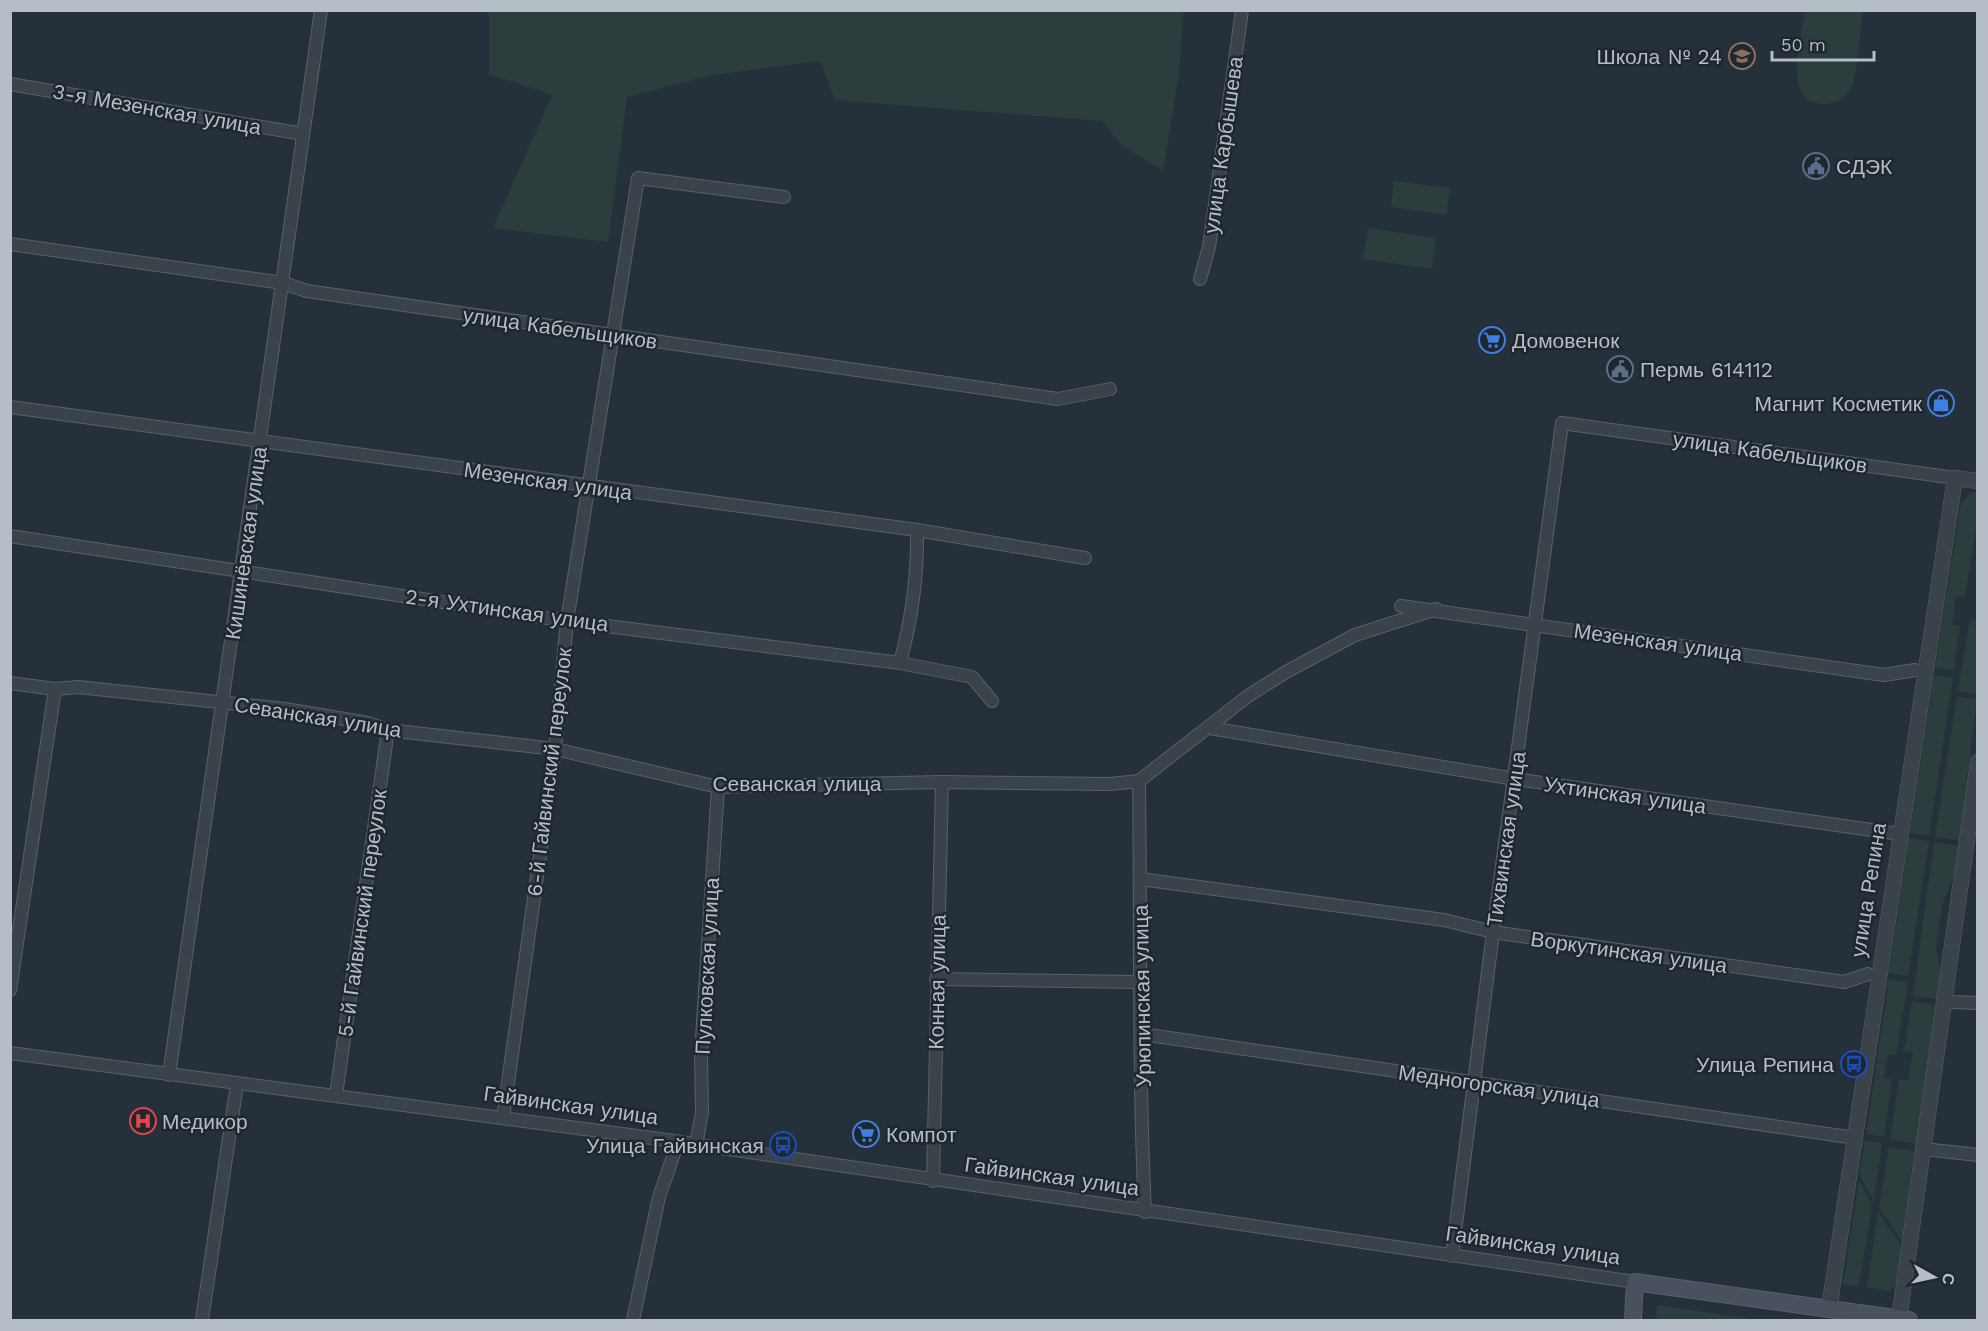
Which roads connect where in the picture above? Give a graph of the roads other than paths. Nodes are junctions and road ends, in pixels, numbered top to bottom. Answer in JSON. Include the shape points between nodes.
{"nodes":[{"id":1,"x":321,"y":10,"type":"edge"},
{"id":2,"x":1242,"y":10,"type":"edge"},
{"id":3,"x":10,"y":84,"type":"edge"},
{"id":4,"x":303,"y":134,"type":"junction"},
{"id":5,"x":784,"y":197,"type":"dead end"},
{"id":6,"x":10,"y":244,"type":"edge"},
{"id":7,"x":1200,"y":279,"type":"dead end"},
{"id":8,"x":283,"y":283,"type":"junction"},
{"id":9,"x":613,"y":336,"type":"junction"},
{"id":10,"x":1110,"y":389,"type":"dead end"},
{"id":11,"x":10,"y":407,"type":"edge"},
{"id":12,"x":1562,"y":423,"type":"joint"},
{"id":13,"x":261,"y":443,"type":"junction"},
{"id":14,"x":1955,"y":478,"type":"junction"},
{"id":15,"x":1977,"y":481,"type":"edge"},
{"id":16,"x":589,"y":486,"type":"junction"},
{"id":17,"x":917,"y":530,"type":"junction"},
{"id":18,"x":10,"y":536,"type":"edge"},
{"id":19,"x":1085,"y":558,"type":"dead end"},
{"id":20,"x":242,"y":570,"type":"junction"},
{"id":21,"x":1401,"y":606,"type":"dead end"},
{"id":22,"x":1436,"y":609,"type":"junction"},
{"id":23,"x":567,"y":621,"type":"junction"},
{"id":24,"x":1537,"y":624,"type":"junction"},
{"id":25,"x":900,"y":663,"type":"junction"},
{"id":26,"x":1915,"y":670,"type":"dead end"},
{"id":27,"x":10,"y":683,"type":"edge"},
{"id":28,"x":55,"y":690,"type":"junction"},
{"id":29,"x":992,"y":701,"type":"dead end"},
{"id":30,"x":224,"y":702,"type":"junction"},
{"id":31,"x":1210,"y":728,"type":"junction"},
{"id":32,"x":388,"y":730,"type":"junction"},
{"id":33,"x":555,"y":749,"type":"junction"},
{"id":34,"x":1977,"y":762,"type":"edge"},
{"id":35,"x":1515,"y":779,"type":"junction"},
{"id":36,"x":1140,"y":781,"type":"junction"},
{"id":37,"x":942,"y":782,"type":"junction"},
{"id":38,"x":718,"y":787,"type":"junction"},
{"id":39,"x":1900,"y":834,"type":"junction"},
{"id":40,"x":1972,"y":844,"type":"edge"},
{"id":41,"x":1140,"y":879,"type":"junction"},
{"id":42,"x":1493,"y":932,"type":"junction"},
{"id":43,"x":1868,"y":974,"type":"dead end"},
{"id":44,"x":936,"y":979,"type":"junction"},
{"id":45,"x":1139,"y":982,"type":"junction"},
{"id":46,"x":10,"y":990,"type":"edge"},
{"id":47,"x":1953,"y":1002,"type":"dead end"},
{"id":48,"x":1977,"y":1003,"type":"edge"},
{"id":49,"x":1142,"y":1034,"type":"junction"},
{"id":50,"x":10,"y":1053,"type":"edge"},
{"id":51,"x":170,"y":1075,"type":"junction"},
{"id":52,"x":1474,"y":1083,"type":"junction"},
{"id":53,"x":237,"y":1084,"type":"junction"},
{"id":54,"x":336,"y":1095,"type":"junction"},
{"id":55,"x":503,"y":1119,"type":"junction"},
{"id":56,"x":1855,"y":1138,"type":"junction"},
{"id":57,"x":678,"y":1142,"type":"junction"},
{"id":58,"x":696,"y":1145,"type":"junction"},
{"id":59,"x":1924,"y":1149,"type":"junction"},
{"id":60,"x":1977,"y":1155,"type":"edge"},
{"id":61,"x":933,"y":1181,"type":"junction"},
{"id":62,"x":1144,"y":1212,"type":"junction"},
{"id":63,"x":1452,"y":1256,"type":"junction"},
{"id":64,"x":1635,"y":1282,"type":"junction"},
{"id":65,"x":1829,"y":1309,"type":"junction"},
{"id":66,"x":202,"y":1320,"type":"edge"},
{"id":67,"x":633,"y":1320,"type":"edge"},
{"id":68,"x":1633,"y":1320,"type":"edge"},
{"id":69,"x":1904,"y":1320,"type":"edge"}],
"edges":[{"from":1,"to":4,"type":"street","name":"Кишинёвская улица"},
{"from":2,"to":7,"type":"street","name":"улица Карбышева","via":[[1209,248]]},
{"from":3,"to":4,"type":"street","name":"3-я Мезенская улица"},
{"from":4,"to":8,"type":"street","name":"Кишинёвская улица"},
{"from":5,"to":9,"type":"street","name":"6-й Гайвинский переулок","via":[[638,178]]},
{"from":6,"to":8,"type":"street","name":"улица Кабельщиков"},
{"from":8,"to":9,"type":"street","name":"улица Кабельщиков","via":[[307,291]]},
{"from":8,"to":13,"type":"street","name":"Кишинёвская улица"},
{"from":9,"to":10,"type":"street","name":"улица Кабельщиков","via":[[1058,399]]},
{"from":9,"to":16,"type":"street","name":"6-й Гайвинский переулок"},
{"from":11,"to":13,"type":"street","name":"Мезенская улица"},
{"from":12,"to":14,"type":"street","name":"улица Кабельщиков"},
{"from":12,"to":24,"type":"street","name":"Тихвинская улица"},
{"from":13,"to":16,"type":"street","name":"Мезенская улица"},
{"from":13,"to":20,"type":"street","name":"Кишинёвская улица"},
{"from":14,"to":15,"type":"street","name":"улица Кабельщиков"},
{"from":14,"to":39,"type":"street","name":"улица Репина"},
{"from":16,"to":17,"type":"street","name":"Мезенская улица"},
{"from":16,"to":23,"type":"street","name":"6-й Гайвинский переулок"},
{"from":17,"to":19,"type":"street","name":"Мезенская улица"},
{"from":17,"to":25,"type":"street","via":[[916,591]]},
{"from":18,"to":20,"type":"street","name":"2-я Ухтинская улица"},
{"from":20,"to":23,"type":"street","name":"2-я Ухтинская улица"},
{"from":20,"to":30,"type":"street","name":"Кишинёвская улица"},
{"from":21,"to":22,"type":"street","name":"Мезенская улица"},
{"from":22,"to":24,"type":"street","name":"Мезенская улица"},
{"from":22,"to":31,"type":"street","via":[[1355,635],[1248,696]]},
{"from":23,"to":25,"type":"street","name":"2-я Ухтинская улица"},
{"from":23,"to":33,"type":"street","name":"6-й Гайвинский переулок"},
{"from":24,"to":26,"type":"street","name":"Мезенская улица","via":[[1884,675]]},
{"from":24,"to":35,"type":"street","name":"Тихвинская улица"},
{"from":25,"to":29,"type":"street","name":"2-я Ухтинская улица","via":[[972,677]]},
{"from":27,"to":28,"type":"street","name":"Севанская улица"},
{"from":28,"to":30,"type":"street","name":"Севанская улица","via":[[78,687]]},
{"from":28,"to":46,"type":"street"},
{"from":30,"to":32,"type":"street","name":"Севанская улица","via":[[368,723]]},
{"from":30,"to":51,"type":"street","name":"Кишинёвская улица"},
{"from":31,"to":35,"type":"street","name":"Ухтинская улица"},
{"from":31,"to":36,"type":"street"},
{"from":32,"to":33,"type":"street","name":"Севанская улица"},
{"from":32,"to":54,"type":"street","name":"5-й Гайвинский переулок"},
{"from":33,"to":38,"type":"street","name":"Севанская улица"},
{"from":33,"to":55,"type":"street","name":"6-й Гайвинский переулок"},
{"from":34,"to":40,"type":"street"},
{"from":35,"to":39,"type":"street","name":"Ухтинская улица"},
{"from":35,"to":42,"type":"street","name":"Тихвинская улица"},
{"from":36,"to":37,"type":"street","name":"Севанская улица"},
{"from":36,"to":41,"type":"street","name":"Урюпинская улица"},
{"from":37,"to":38,"type":"street","name":"Севанская улица"},
{"from":37,"to":44,"type":"street","name":"Конная улица"},
{"from":38,"to":58,"type":"street","name":"Пулковская улица","via":[[701,1054],[702,1112]]},
{"from":39,"to":56,"type":"street","name":"улица Репина"},
{"from":40,"to":59,"type":"street"},
{"from":41,"to":42,"type":"street","name":"Воркутинская улица","via":[[1444,920]]},
{"from":41,"to":45,"type":"street","name":"Урюпинская улица"},
{"from":42,"to":43,"type":"street","name":"Воркутинская улица","via":[[1844,982]]},
{"from":42,"to":52,"type":"street","name":"Тихвинская улица"},
{"from":44,"to":45,"type":"street"},
{"from":44,"to":61,"type":"street","name":"Конная улица"},
{"from":45,"to":49,"type":"street","name":"Урюпинская улица"},
{"from":47,"to":48,"type":"street"},
{"from":49,"to":52,"type":"street","name":"Медногорская улица"},
{"from":49,"to":62,"type":"street","name":"Урюпинская улица"},
{"from":50,"to":51,"type":"street","name":"Гайвинская улица"},
{"from":51,"to":53,"type":"street","name":"Гайвинская улица"},
{"from":52,"to":56,"type":"street","name":"Медногорская улица"},
{"from":52,"to":63,"type":"street","name":"Тихвинская улица"},
{"from":53,"to":54,"type":"street","name":"Гайвинская улица"},
{"from":53,"to":66,"type":"street"},
{"from":54,"to":55,"type":"street","name":"Гайвинская улица"},
{"from":55,"to":57,"type":"street","name":"Гайвинская улица"},
{"from":56,"to":65,"type":"street","name":"улица Репина"},
{"from":57,"to":58,"type":"street","name":"Гайвинская улица"},
{"from":57,"to":67,"type":"street","via":[[659,1197]]},
{"from":58,"to":61,"type":"street","name":"Гайвинская улица"},
{"from":59,"to":60,"type":"street"},
{"from":59,"to":69,"type":"street"},
{"from":61,"to":62,"type":"street","name":"Гайвинская улица"},
{"from":62,"to":63,"type":"street","name":"Гайвинская улица"},
{"from":63,"to":64,"type":"street","name":"Гайвинская улица"},
{"from":64,"to":65,"type":"main road","name":"Гайвинская улица"},
{"from":64,"to":68,"type":"main road"},
{"from":65,"to":69,"type":"main road","name":"Гайвинская улица"}]}
